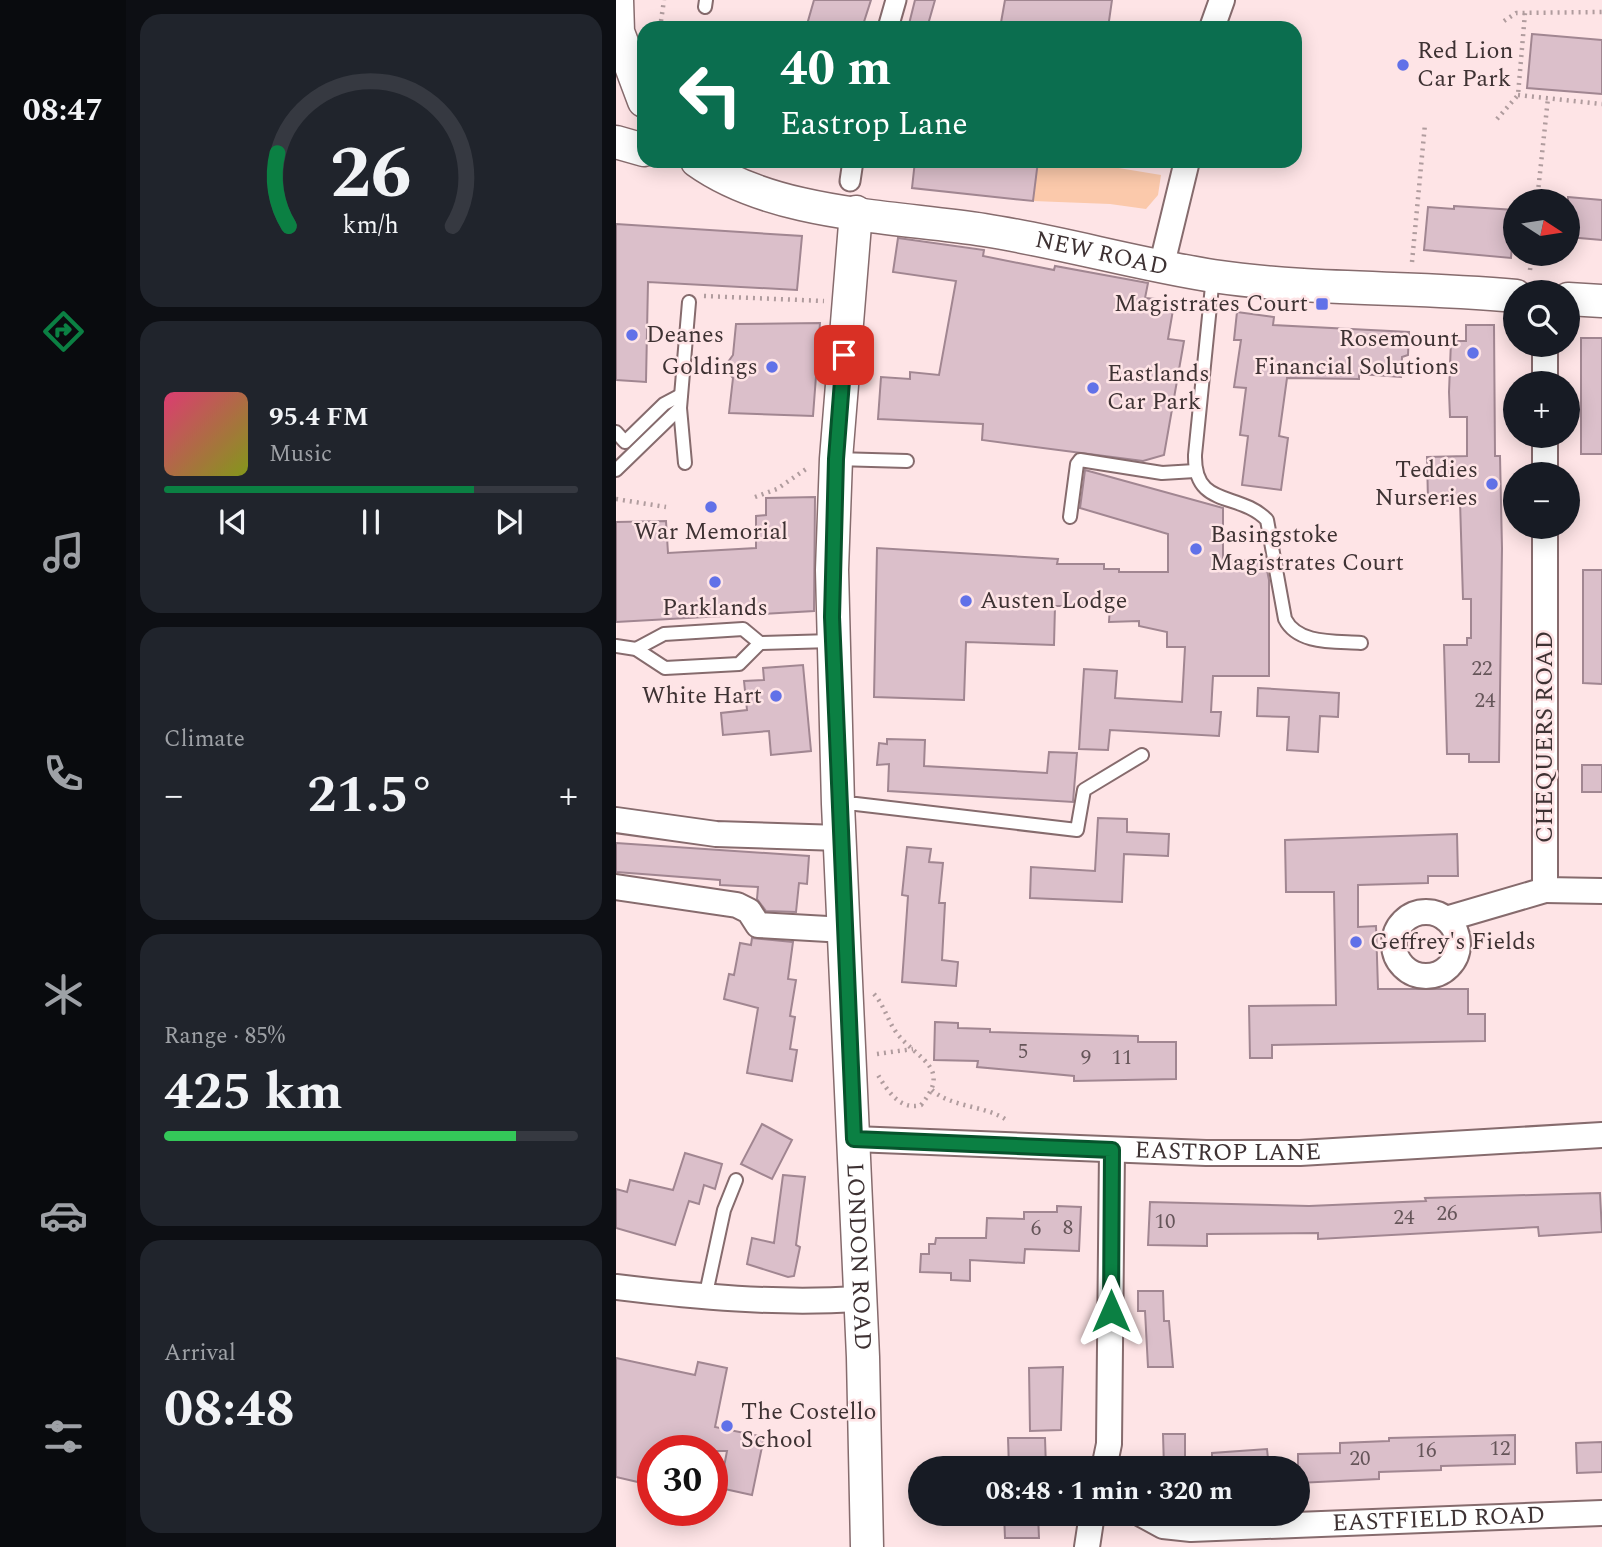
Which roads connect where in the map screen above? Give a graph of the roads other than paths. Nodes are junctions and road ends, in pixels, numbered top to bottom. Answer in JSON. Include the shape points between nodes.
{"nodes":[{"id":1,"x":617,"y":0,"type":"edge"},
{"id":2,"x":896,"y":0,"type":"edge"},
{"id":3,"x":1222,"y":0,"type":"edge"},
{"id":4,"x":890,"y":21,"type":"edge"},
{"id":5,"x":1215,"y":21,"type":"edge"},
{"id":6,"x":617,"y":34,"type":"edge"},
{"id":7,"x":637,"y":84,"type":"edge"},
{"id":8,"x":616,"y":142,"type":"edge"},
{"id":9,"x":637,"y":148,"type":"edge"},
{"id":10,"x":705,"y":168,"type":"edge"},
{"id":11,"x":852,"y":168,"type":"edge"},
{"id":12,"x":1185,"y":168,"type":"edge"},
{"id":13,"x":850,"y":181,"type":"dead end"},
{"id":14,"x":856,"y":212,"type":"junction"},
{"id":15,"x":1162,"y":264,"type":"junction"},
{"id":16,"x":1213,"y":275,"type":"junction"},
{"id":17,"x":1503,"y":286,"type":"edge"},
{"id":18,"x":1580,"y":300,"type":"edge"},
{"id":19,"x":1602,"y":301,"type":"edge"},
{"id":20,"x":689,"y":302,"type":"road end"},
{"id":21,"x":681,"y":402,"type":"junction"},
{"id":22,"x":616,"y":432,"type":"edge"},
{"id":23,"x":827,"y":461,"type":"junction"},
{"id":24,"x":907,"y":461,"type":"dead end"},
{"id":25,"x":685,"y":463,"type":"dead end"},
{"id":26,"x":616,"y":470,"type":"edge"},
{"id":27,"x":1195,"y":471,"type":"junction"},
{"id":28,"x":1070,"y":517,"type":"dead end"},
{"id":29,"x":1545,"y":539,"type":"edge"},
{"id":30,"x":833,"y":641,"type":"junction"},
{"id":31,"x":761,"y":643,"type":"junction"},
{"id":32,"x":1362,"y":643,"type":"dead end"},
{"id":33,"x":616,"y":646,"type":"edge"},
{"id":34,"x":636,"y":649,"type":"junction"},
{"id":35,"x":1142,"y":755,"type":"dead end"},
{"id":36,"x":838,"y":804,"type":"junction"},
{"id":37,"x":616,"y":820,"type":"edge"},
{"id":38,"x":840,"y":838,"type":"junction"},
{"id":39,"x":616,"y":887,"type":"edge"},
{"id":40,"x":1545,"y":890,"type":"junction"},
{"id":41,"x":1602,"y":891,"type":"edge"},
{"id":42,"x":1446,"y":919,"type":"dead end"},
{"id":43,"x":845,"y":930,"type":"junction"},
{"id":44,"x":1602,"y":1135,"type":"edge"},
{"id":45,"x":854,"y":1139,"type":"junction"},
{"id":46,"x":1112,"y":1150,"type":"junction"},
{"id":47,"x":736,"y":1180,"type":"dead end"},
{"id":48,"x":616,"y":1287,"type":"edge"},
{"id":49,"x":705,"y":1298,"type":"junction"},
{"id":50,"x":859,"y":1298,"type":"junction"},
{"id":51,"x":1107,"y":1456,"type":"edge"},
{"id":52,"x":1602,"y":1513,"type":"edge"},
{"id":53,"x":1090,"y":1526,"type":"edge"},
{"id":54,"x":1163,"y":1526,"type":"edge"},
{"id":55,"x":1189,"y":1538,"type":"edge"},
{"id":56,"x":867,"y":1547,"type":"edge"},
{"id":57,"x":1087,"y":1547,"type":"edge"}],
"edges":[{"from":1,"to":6,"type":"street"},
{"from":2,"to":4,"type":"street"},
{"from":3,"to":5,"type":"street"},
{"from":6,"to":7,"type":"street"},
{"from":8,"to":9,"type":"street"},
{"from":10,"to":14,"type":"street","name":"NEW ROAD","via":[[771,195]]},
{"from":11,"to":13,"type":"street"},
{"from":12,"to":15,"type":"street"},
{"from":14,"to":15,"type":"street","name":"NEW ROAD","via":[[995,232]]},
{"from":14,"to":23,"type":"street","name":"LONDON ROAD"},
{"from":15,"to":16,"type":"street","name":"NEW ROAD"},
{"from":16,"to":17,"type":"street","name":"NEW ROAD","via":[[1302,285],[1469,291]]},
{"from":16,"to":27,"type":"lane"},
{"from":18,"to":19,"type":"street"},
{"from":20,"to":21,"type":"lane"},
{"from":21,"to":22,"type":"lane","via":[[664,404],[625,442]]},
{"from":21,"to":25,"type":"lane"},
{"from":21,"to":26,"type":"lane"},
{"from":23,"to":24,"type":"lane"},
{"from":23,"to":30,"type":"street","name":"LONDON ROAD"},
{"from":27,"to":28,"type":"lane","via":[[1162,473],[1080,460]]},
{"from":27,"to":32,"type":"lane","via":[[1199,484],[1212,494],[1267,520],[1290,629],[1307,638]]},
{"from":29,"to":40,"type":"street","name":"CHEQUERS ROAD"},
{"from":30,"to":31,"type":"lane"},
{"from":30,"to":36,"type":"street","name":"LONDON ROAD"},
{"from":31,"to":34,"type":"lane","via":[[743,629],[664,634]]},
{"from":31,"to":34,"type":"lane","via":[[738,664],[665,668]]},
{"from":33,"to":34,"type":"lane"},
{"from":35,"to":36,"type":"lane","via":[[1084,790],[1077,830]]},
{"from":36,"to":38,"type":"street","name":"LONDON ROAD"},
{"from":37,"to":38,"type":"street","via":[[658,820],[781,838]]},
{"from":38,"to":43,"type":"street","name":"LONDON ROAD"},
{"from":39,"to":43,"type":"street","via":[[737,905],[749,911],[758,925]]},
{"from":40,"to":41,"type":"street"},
{"from":40,"to":42,"type":"street"},
{"from":43,"to":45,"type":"street","name":"LONDON ROAD"},
{"from":44,"to":46,"type":"street","name":"EASTROP LANE","via":[[1300,1153]]},
{"from":45,"to":46,"type":"street","name":"EASTROP LANE"},
{"from":45,"to":50,"type":"street","name":"LONDON ROAD"},
{"from":46,"to":51,"type":"street"},
{"from":47,"to":49,"type":"lane","via":[[724,1210]]},
{"from":48,"to":49,"type":"street"},
{"from":49,"to":50,"type":"street","via":[[775,1302]]},
{"from":50,"to":56,"type":"street","name":"LONDON ROAD"},
{"from":52,"to":55,"type":"street","name":"EASTFIELD ROAD"},
{"from":53,"to":57,"type":"street"},
{"from":54,"to":55,"type":"street","name":"EASTFIELD ROAD"}]}
